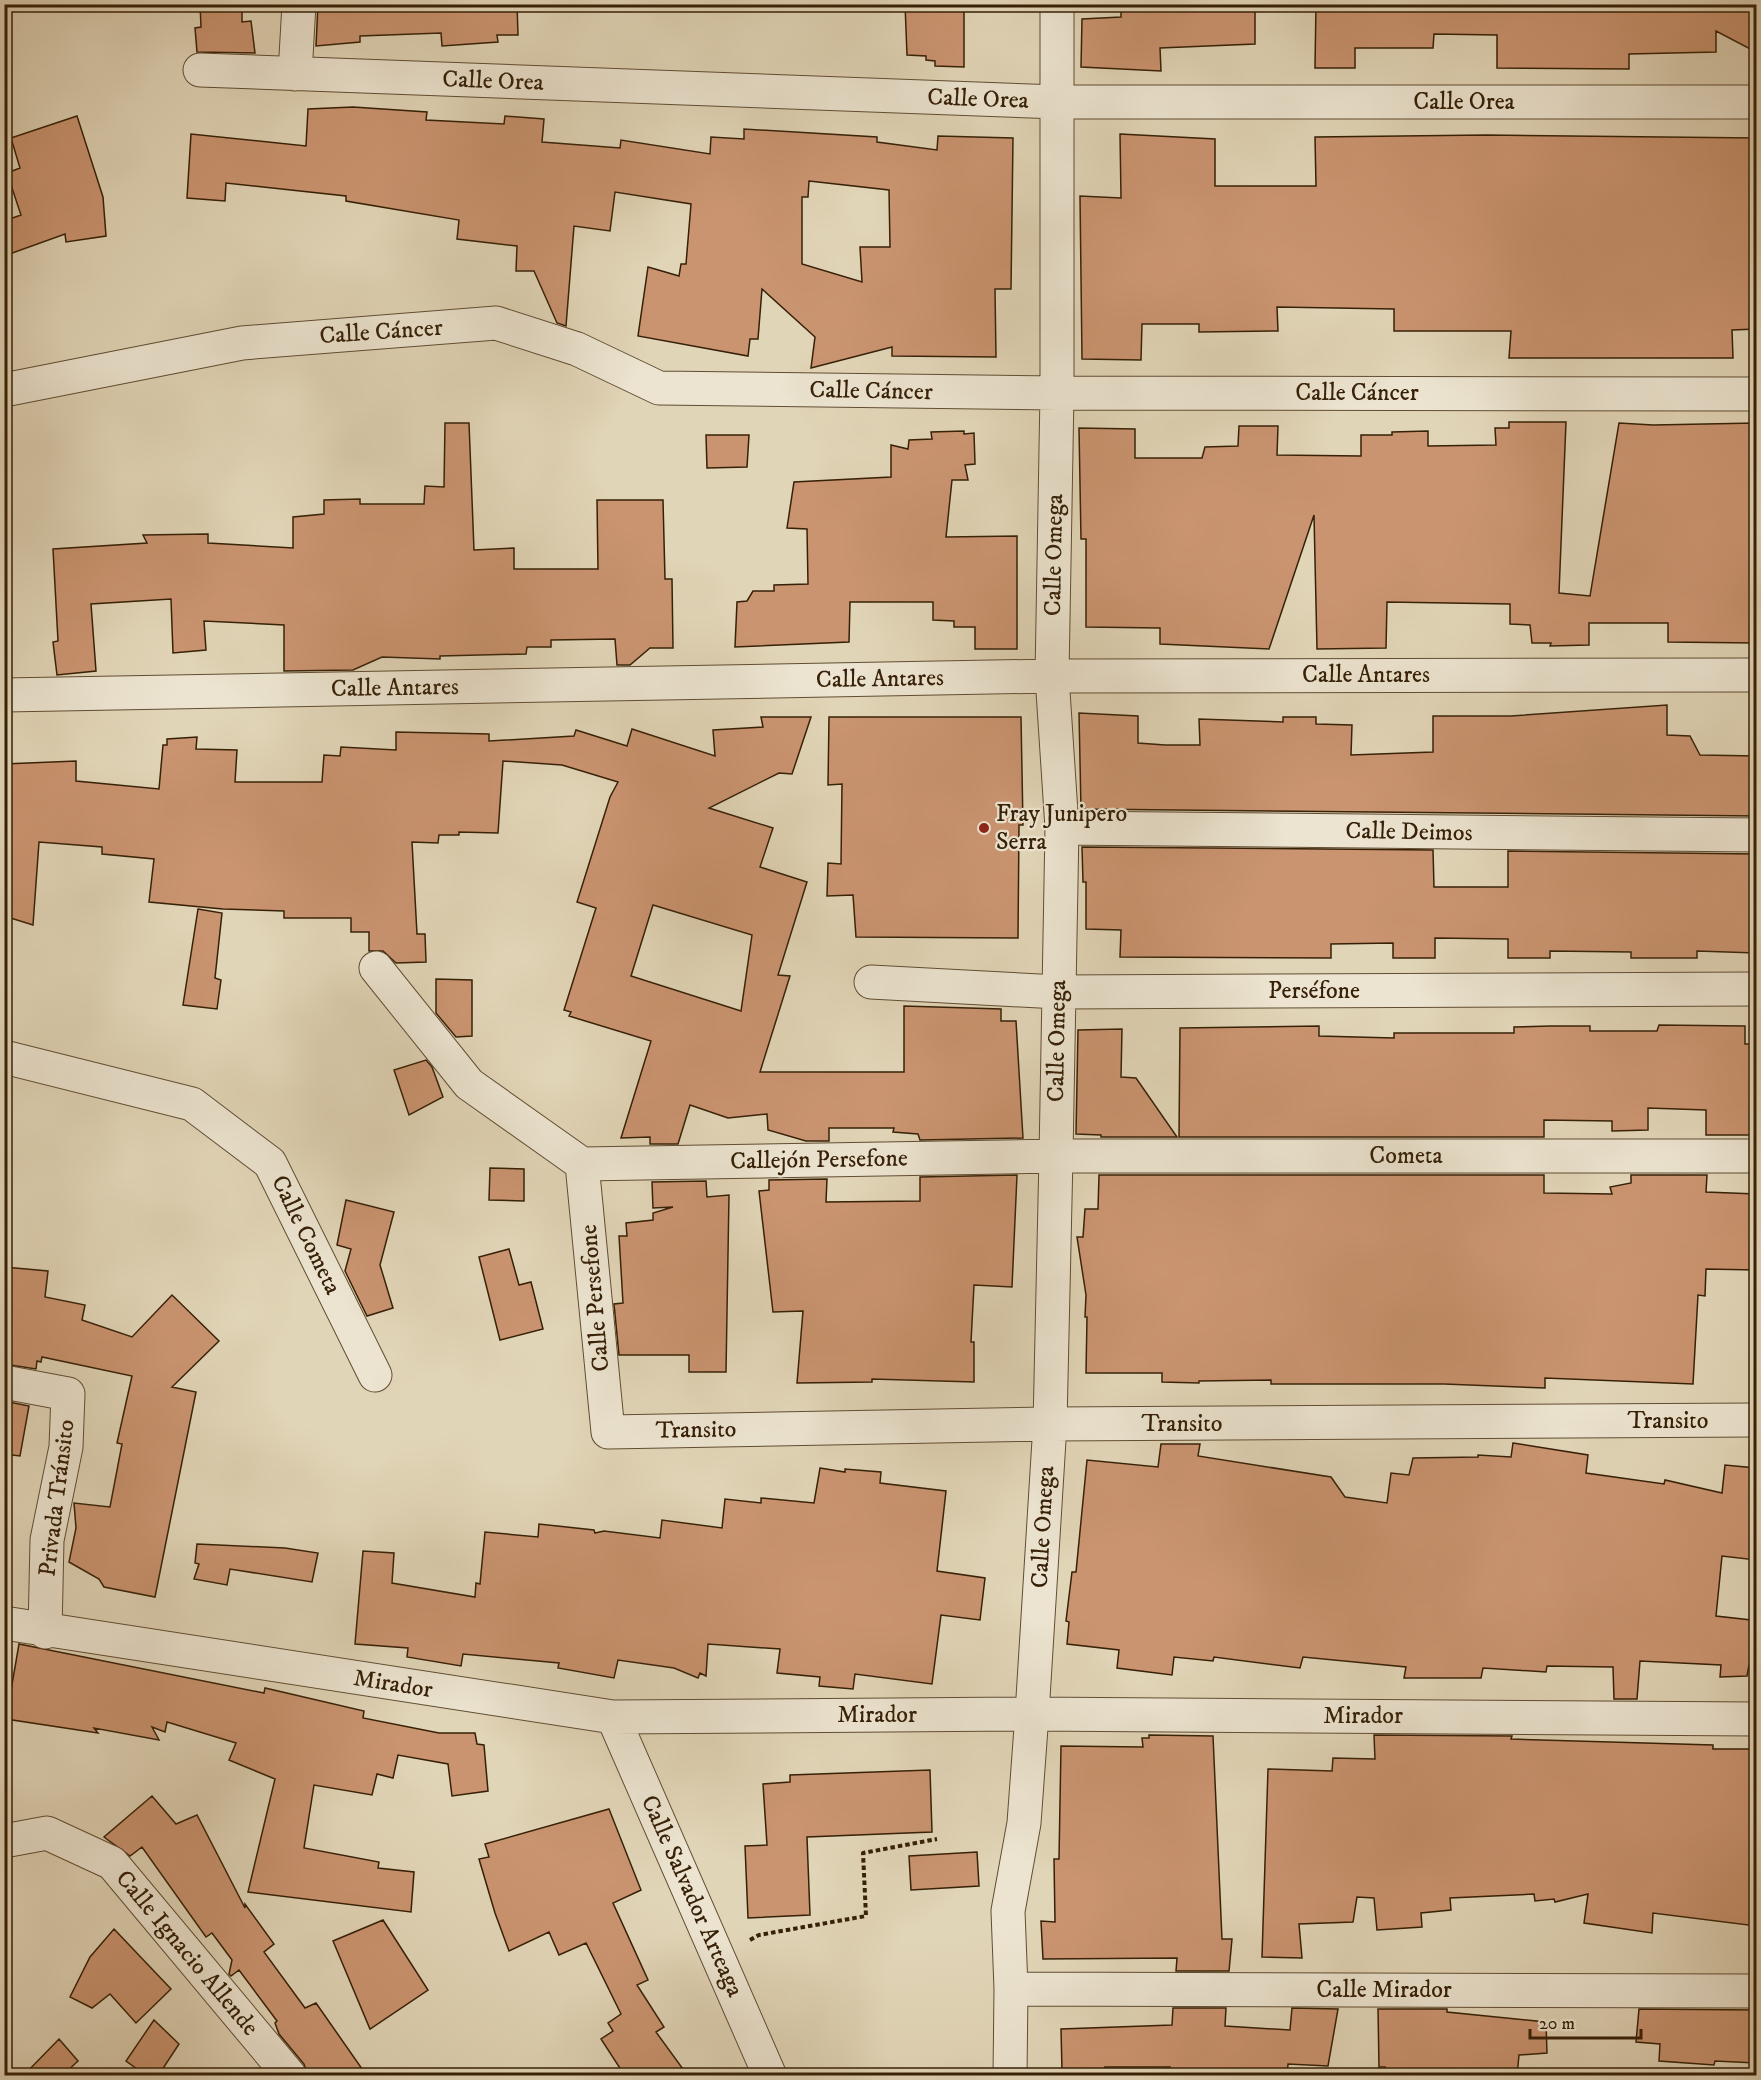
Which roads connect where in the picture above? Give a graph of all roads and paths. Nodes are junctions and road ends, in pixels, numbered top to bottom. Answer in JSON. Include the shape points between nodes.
{"nodes":[{"id":1,"x":299,"y":4,"type":"edge"},
{"id":2,"x":1057,"y":4,"type":"edge"},
{"id":3,"x":200,"y":70,"type":"dead end"},
{"id":4,"x":295,"y":74,"type":"junction"},
{"id":5,"x":1059,"y":102,"type":"junction"},
{"id":6,"x":1756,"y":102,"type":"edge"},
{"id":7,"x":4,"y":390,"type":"edge"},
{"id":8,"x":1057,"y":393,"type":"junction"},
{"id":9,"x":1756,"y":394,"type":"edge"},
{"id":10,"x":1756,"y":675,"type":"edge"},
{"id":11,"x":1052,"y":676,"type":"junction"},
{"id":12,"x":4,"y":695,"type":"edge"},
{"id":13,"x":1062,"y":828,"type":"junction"},
{"id":14,"x":1756,"y":835,"type":"edge"},
{"id":15,"x":376,"y":968,"type":"dead end"},
{"id":16,"x":871,"y":982,"type":"dead end"},
{"id":17,"x":1756,"y":989,"type":"edge"},
{"id":18,"x":1058,"y":992,"type":"junction"},
{"id":19,"x":4,"y":1057,"type":"edge"},
{"id":20,"x":1056,"y":1156,"type":"junction"},
{"id":21,"x":1756,"y":1156,"type":"edge"},
{"id":22,"x":582,"y":1164,"type":"junction"},
{"id":23,"x":375,"y":1375,"type":"dead end"},
{"id":24,"x":4,"y":1382,"type":"edge"},
{"id":25,"x":1756,"y":1420,"type":"edge"},
{"id":26,"x":1050,"y":1424,"type":"junction"},
{"id":27,"x":608,"y":1432,"type":"joint"},
{"id":28,"x":4,"y":1623,"type":"edge"},
{"id":29,"x":45,"y":1632,"type":"junction"},
{"id":30,"x":1032,"y":1714,"type":"junction"},
{"id":31,"x":613,"y":1716,"type":"junction"},
{"id":32,"x":1756,"y":1719,"type":"edge"},
{"id":33,"x":937,"y":1839,"type":"dead end"},
{"id":34,"x":4,"y":1841,"type":"edge"},
{"id":35,"x":720,"y":1956,"type":"junction"},
{"id":36,"x":1011,"y":1989,"type":"junction"},
{"id":37,"x":1756,"y":1991,"type":"edge"},
{"id":38,"x":290,"y":2076,"type":"edge"},
{"id":39,"x":770,"y":2076,"type":"edge"},
{"id":40,"x":1010,"y":2076,"type":"edge"}],
"edges":[{"from":1,"to":4,"type":"street"},
{"from":2,"to":5,"type":"street","name":"Calle Omega"},
{"from":3,"to":4,"type":"street","name":"Calle Orea"},
{"from":4,"to":5,"type":"street","name":"Calle Orea"},
{"from":5,"to":6,"type":"street","name":"Calle Orea"},
{"from":5,"to":8,"type":"street","name":"Calle Omega"},
{"from":7,"to":8,"type":"street","name":"Calle Cáncer","via":[[242,343],[496,322],[577,349],[659,388]]},
{"from":8,"to":9,"type":"street","name":"Calle Cáncer"},
{"from":8,"to":11,"type":"street","name":"Calle Omega"},
{"from":10,"to":11,"type":"street","name":"Calle Antares"},
{"from":11,"to":12,"type":"street","name":"Calle Antares"},
{"from":11,"to":13,"type":"street","name":"Calle Omega"},
{"from":13,"to":14,"type":"street","name":"Calle Deimos"},
{"from":13,"to":18,"type":"street","name":"Calle Omega"},
{"from":15,"to":22,"type":"street","via":[[469,1084]]},
{"from":16,"to":18,"type":"street","name":"Perséfone"},
{"from":17,"to":18,"type":"street","name":"Perséfone"},
{"from":18,"to":20,"type":"street","name":"Calle Omega"},
{"from":19,"to":23,"type":"street","name":"Calle Cometa","via":[[192,1104],[270,1163]]},
{"from":20,"to":21,"type":"street","name":"Cometa"},
{"from":20,"to":22,"type":"street","name":"Callejón Persefone"},
{"from":20,"to":26,"type":"street","name":"Calle Omega"},
{"from":22,"to":27,"type":"street","name":"Calle Persefone"},
{"from":24,"to":29,"type":"street","name":"Privada Tránsito","via":[[68,1394],[66,1447],[47,1540]]},
{"from":25,"to":26,"type":"street","name":"Transito"},
{"from":26,"to":27,"type":"street","name":"Transito"},
{"from":26,"to":30,"type":"street","name":"Calle Omega"},
{"from":28,"to":29,"type":"street","name":"Mirador"},
{"from":29,"to":31,"type":"street","name":"Mirador"},
{"from":30,"to":31,"type":"street","name":"Mirador"},
{"from":30,"to":32,"type":"street","name":"Mirador"},
{"from":30,"to":36,"type":"street","name":"Calle Omega","via":[[1024,1823],[1008,1911]]},
{"from":31,"to":35,"type":"street","name":"Calle Salvador Arteaga"},
{"from":33,"to":35,"type":"path","via":[[863,1853],[866,1916],[759,1935]]},
{"from":34,"to":38,"type":"street","name":"Calle Ignacio Allende","via":[[47,1833],[112,1863]]},
{"from":35,"to":39,"type":"street","name":"Calle Salvador Arteaga"},
{"from":36,"to":37,"type":"street","name":"Calle Mirador"},
{"from":36,"to":40,"type":"street","name":"Calle Omega"}]}
